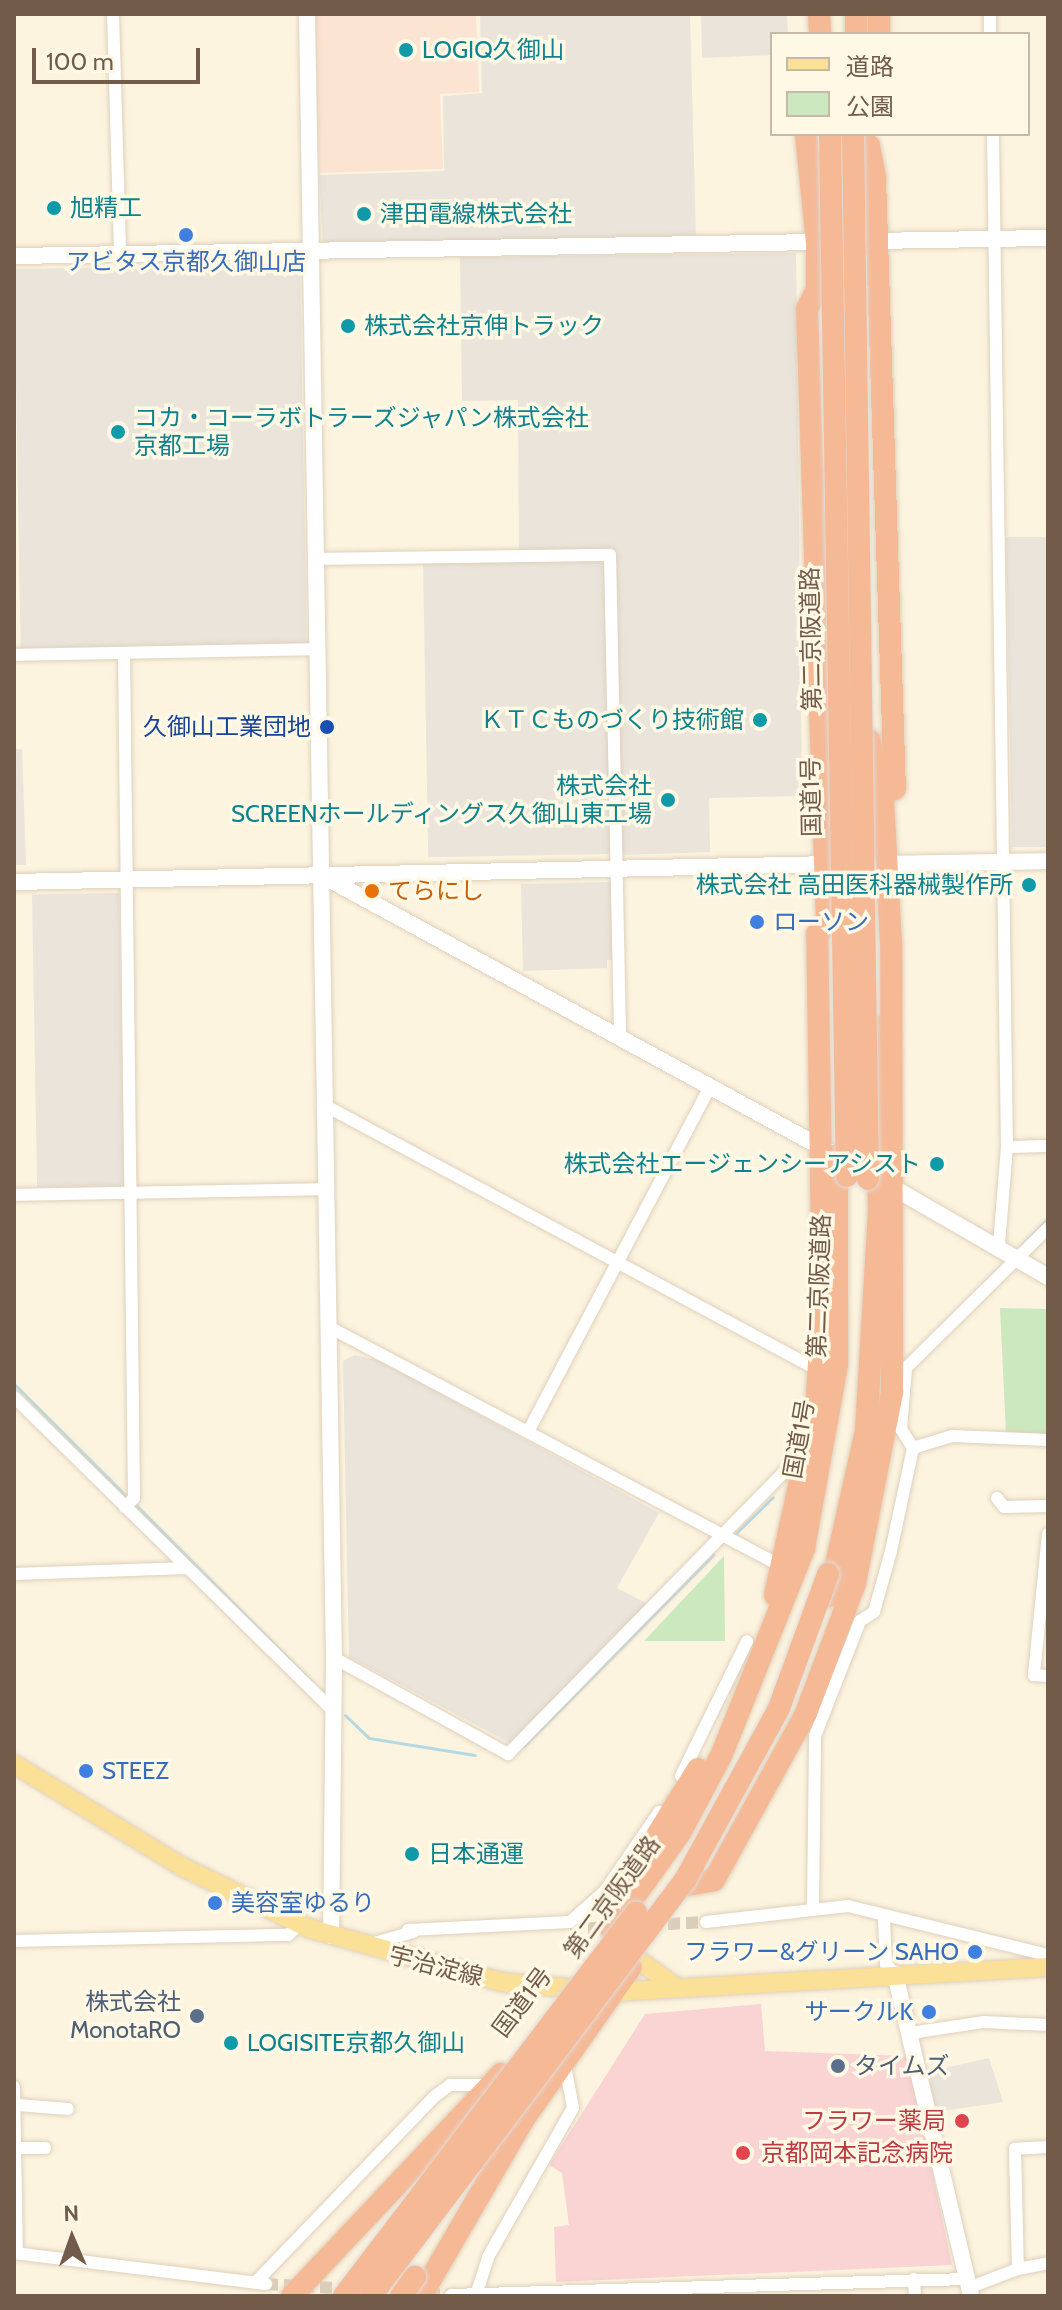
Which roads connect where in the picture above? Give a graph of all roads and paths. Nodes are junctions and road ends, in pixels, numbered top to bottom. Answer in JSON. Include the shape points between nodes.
{"nodes":[{"id":1,"x":113,"y":14,"type":"edge"},
{"id":2,"x":307,"y":14,"type":"edge"},
{"id":3,"x":806,"y":136,"type":"edge"},
{"id":4,"x":821,"y":136,"type":"edge"},
{"id":5,"x":822,"y":136,"type":"edge"},
{"id":6,"x":830,"y":136,"type":"edge"},
{"id":7,"x":856,"y":136,"type":"edge"},
{"id":8,"x":881,"y":136,"type":"edge"},
{"id":9,"x":993,"y":136,"type":"edge"},
{"id":10,"x":810,"y":171,"type":"junction"},
{"id":11,"x":875,"y":178,"type":"junction"},
{"id":12,"x":1048,"y":238,"type":"edge"},
{"id":13,"x":995,"y":239,"type":"junction"},
{"id":14,"x":822,"y":243,"type":"junction"},
{"id":15,"x":868,"y":243,"type":"junction"},
{"id":16,"x":312,"y":251,"type":"junction"},
{"id":17,"x":120,"y":254,"type":"junction"},
{"id":18,"x":14,"y":256,"type":"edge"},
{"id":19,"x":817,"y":289,"type":"junction"},
{"id":20,"x":879,"y":325,"type":"junction"},
{"id":21,"x":824,"y":327,"type":"junction"},
{"id":22,"x":862,"y":349,"type":"junction"},
{"id":23,"x":316,"y":559,"type":"junction"},
{"id":24,"x":318,"y":649,"type":"junction"},
{"id":25,"x":124,"y":653,"type":"junction"},
{"id":26,"x":14,"y":655,"type":"edge"},
{"id":27,"x":869,"y":740,"type":"junction"},
{"id":28,"x":837,"y":756,"type":"junction"},
{"id":29,"x":819,"y":784,"type":"junction"},
{"id":30,"x":885,"y":815,"type":"junction"},
{"id":31,"x":1048,"y":861,"type":"edge"},
{"id":32,"x":1004,"y":862,"type":"junction"},
{"id":33,"x":832,"y":864,"type":"junction"},
{"id":34,"x":878,"y":864,"type":"junction"},
{"id":35,"x":619,"y":867,"type":"junction"},
{"id":36,"x":323,"y":876,"type":"junction"},
{"id":37,"x":126,"y":879,"type":"junction"},
{"id":38,"x":14,"y":882,"type":"edge"},
{"id":39,"x":827,"y":921,"type":"junction"},
{"id":40,"x":891,"y":944,"type":"junction"},
{"id":41,"x":873,"y":968,"type":"junction"},
{"id":42,"x":835,"y":974,"type":"junction"},
{"id":43,"x":620,"y":1038,"type":"junction"},
{"id":44,"x":709,"y":1088,"type":"junction"},
{"id":45,"x":326,"y":1106,"type":"junction"},
{"id":46,"x":1048,"y":1146,"type":"edge"},
{"id":47,"x":1007,"y":1147,"type":"junction"},
{"id":48,"x":829,"y":1151,"type":"junction"},
{"id":49,"x":887,"y":1185,"type":"junction"},
{"id":50,"x":327,"y":1189,"type":"junction"},
{"id":51,"x":825,"y":1191,"type":"junction"},
{"id":52,"x":130,"y":1193,"type":"junction"},
{"id":53,"x":14,"y":1195,"type":"edge"},
{"id":54,"x":1048,"y":1228,"type":"edge"},
{"id":55,"x":999,"y":1245,"type":"junction"},
{"id":56,"x":1020,"y":1258,"type":"junction"},
{"id":57,"x":617,"y":1263,"type":"junction"},
{"id":58,"x":1048,"y":1277,"type":"edge"},
{"id":59,"x":842,"y":1285,"type":"junction"},
{"id":60,"x":895,"y":1313,"type":"junction"},
{"id":61,"x":329,"y":1327,"type":"junction"},
{"id":62,"x":873,"y":1338,"type":"junction"},
{"id":63,"x":820,"y":1372,"type":"junction"},
{"id":64,"x":14,"y":1397,"type":"edge"},
{"id":65,"x":816,"y":1409,"type":"junction"},
{"id":66,"x":528,"y":1432,"type":"junction"},
{"id":67,"x":1048,"y":1440,"type":"edge"},
{"id":68,"x":913,"y":1448,"type":"junction"},
{"id":69,"x":790,"y":1466,"type":"dead end"},
{"id":70,"x":997,"y":1498,"type":"dead end"},
{"id":71,"x":1048,"y":1506,"type":"edge"},
{"id":72,"x":125,"y":1507,"type":"junction"},
{"id":73,"x":1048,"y":1534,"type":"edge"},
{"id":74,"x":722,"y":1535,"type":"junction"},
{"id":75,"x":804,"y":1548,"type":"junction"},
{"id":76,"x":781,"y":1566,"type":"junction"},
{"id":77,"x":188,"y":1568,"type":"junction"},
{"id":78,"x":14,"y":1574,"type":"edge"},
{"id":79,"x":1043,"y":1618,"type":"edge"},
{"id":80,"x":747,"y":1641,"type":"dead end"},
{"id":81,"x":334,"y":1658,"type":"junction"},
{"id":82,"x":1048,"y":1676,"type":"edge"},
{"id":83,"x":334,"y":1711,"type":"junction"},
{"id":84,"x":14,"y":1764,"type":"edge"},
{"id":85,"x":685,"y":1825,"type":"junction"},
{"id":86,"x":657,"y":1837,"type":"junction"},
{"id":87,"x":630,"y":1867,"type":"junction"},
{"id":88,"x":687,"y":1885,"type":"junction"},
{"id":89,"x":808,"y":1908,"type":"junction"},
{"id":90,"x":627,"y":1909,"type":"junction"},
{"id":91,"x":710,"y":1918,"type":"tunnel mouth"},
{"id":92,"x":884,"y":1920,"type":"junction"},
{"id":93,"x":300,"y":1924,"type":"junction"},
{"id":94,"x":570,"y":1929,"type":"tunnel mouth"},
{"id":95,"x":408,"y":1930,"type":"junction"},
{"id":96,"x":331,"y":1936,"type":"junction"},
{"id":97,"x":14,"y":1941,"type":"edge"},
{"id":98,"x":364,"y":1947,"type":"junction"},
{"id":99,"x":1048,"y":1955,"type":"edge"},
{"id":100,"x":637,"y":1959,"type":"junction"},
{"id":101,"x":1048,"y":1967,"type":"edge"},
{"id":102,"x":895,"y":1974,"type":"junction"},
{"id":103,"x":565,"y":1989,"type":"junction"},
{"id":104,"x":682,"y":1990,"type":"junction"},
{"id":105,"x":614,"y":1992,"type":"junction"},
{"id":106,"x":1048,"y":2025,"type":"edge"},
{"id":107,"x":911,"y":2033,"type":"junction"},
{"id":108,"x":572,"y":2048,"type":"junction"},
{"id":109,"x":493,"y":2085,"type":"junction"},
{"id":110,"x":14,"y":2087,"type":"edge"},
{"id":111,"x":18,"y":2105,"type":"junction"},
{"id":112,"x":68,"y":2109,"type":"dead end"},
{"id":113,"x":1048,"y":2147,"type":"edge"},
{"id":114,"x":20,"y":2148,"type":"junction"},
{"id":115,"x":45,"y":2148,"type":"dead end"},
{"id":116,"x":385,"y":2195,"type":"junction"},
{"id":117,"x":16,"y":2253,"type":"edge"},
{"id":118,"x":1048,"y":2263,"type":"edge"},
{"id":119,"x":1018,"y":2269,"type":"junction"},
{"id":120,"x":914,"y":2279,"type":"junction"},
{"id":121,"x":418,"y":2286,"type":"edge"},
{"id":122,"x":968,"y":2288,"type":"edge"},
{"id":123,"x":572,"y":2293,"type":"edge"},
{"id":124,"x":451,"y":2295,"type":"edge"},
{"id":125,"x":476,"y":2295,"type":"edge"},
{"id":126,"x":292,"y":2296,"type":"edge"},
{"id":127,"x":311,"y":2296,"type":"edge"},
{"id":128,"x":344,"y":2296,"type":"edge"},
{"id":129,"x":371,"y":2296,"type":"edge"},
{"id":130,"x":401,"y":2296,"type":"edge"},
{"id":131,"x":468,"y":2296,"type":"edge"},
{"id":132,"x":915,"y":2296,"type":"edge"}],
"edges":[{"from":1,"to":17,"type":"street"},
{"from":2,"to":16,"type":"street"},
{"from":3,"to":10,"type":"highway"},
{"from":4,"to":10,"type":"highway"},
{"from":5,"to":14,"type":"highway","name":"国道1号"},
{"from":6,"to":128,"type":"highway","name":"第二京阪道路","bridge":true,"via":[[847,1309],[827,1486],[768,1678],[703,1811],[636,1913]]},
{"from":7,"to":11,"type":"highway","via":[[869,146]]},
{"from":7,"to":15,"type":"highway"},
{"from":7,"to":129,"type":"highway","name":"第二京阪道路","bridge":true,"via":[[868,1179],[863,1382],[845,1507],[806,1640],[718,1826]]},
{"from":8,"to":11,"type":"highway"},
{"from":9,"to":13,"type":"street"},
{"from":10,"to":14,"type":"highway"},
{"from":11,"to":15,"type":"highway"},
{"from":12,"to":13,"type":"street"},
{"from":13,"to":15,"type":"street"},
{"from":13,"to":32,"type":"street"},
{"from":14,"to":15,"type":"street"},
{"from":14,"to":16,"type":"street"},
{"from":14,"to":19,"type":"highway"},
{"from":14,"to":21,"type":"highway","name":"国道1号"},
{"from":15,"to":20,"type":"highway"},
{"from":15,"to":22,"type":"highway"},
{"from":16,"to":17,"type":"street"},
{"from":16,"to":23,"type":"street"},
{"from":17,"to":18,"type":"street"},
{"from":19,"to":21,"type":"highway"},
{"from":19,"to":29,"type":"highway","via":[[807,309]]},
{"from":20,"to":22,"type":"highway"},
{"from":20,"to":30,"type":"highway","via":[[895,784]]},
{"from":21,"to":28,"type":"highway","name":"国道1号"},
{"from":22,"to":27,"type":"highway"},
{"from":23,"to":24,"type":"street"},
{"from":23,"to":35,"type":"street","via":[[610,555]]},
{"from":24,"to":25,"type":"street"},
{"from":24,"to":36,"type":"street"},
{"from":25,"to":26,"type":"street"},
{"from":25,"to":37,"type":"street"},
{"from":27,"to":30,"type":"highway"},
{"from":27,"to":34,"type":"highway"},
{"from":28,"to":29,"type":"highway"},
{"from":28,"to":33,"type":"highway","name":"国道1号"},
{"from":29,"to":33,"type":"highway"},
{"from":30,"to":34,"type":"highway"},
{"from":31,"to":32,"type":"street"},
{"from":32,"to":34,"type":"street"},
{"from":32,"to":47,"type":"street"},
{"from":33,"to":34,"type":"street"},
{"from":33,"to":35,"type":"street"},
{"from":33,"to":39,"type":"highway"},
{"from":33,"to":42,"type":"highway","name":"国道1号"},
{"from":34,"to":40,"type":"highway"},
{"from":34,"to":41,"type":"highway"},
{"from":35,"to":36,"type":"street"},
{"from":35,"to":43,"type":"street"},
{"from":36,"to":37,"type":"street"},
{"from":36,"to":43,"type":"street"},
{"from":36,"to":45,"type":"street"},
{"from":37,"to":38,"type":"street"},
{"from":37,"to":52,"type":"street"},
{"from":39,"to":42,"type":"highway"},
{"from":39,"to":48,"type":"highway","via":[[817,934]]},
{"from":40,"to":41,"type":"highway"},
{"from":40,"to":49,"type":"highway"},
{"from":41,"to":49,"type":"highway"},
{"from":42,"to":48,"type":"highway","name":"国道1号"},
{"from":43,"to":44,"type":"street"},
{"from":44,"to":48,"type":"street"},
{"from":44,"to":57,"type":"street"},
{"from":45,"to":50,"type":"street"},
{"from":45,"to":57,"type":"street"},
{"from":46,"to":47,"type":"street"},
{"from":47,"to":55,"type":"street"},
{"from":48,"to":49,"type":"street"},
{"from":48,"to":51,"type":"highway"},
{"from":48,"to":59,"type":"highway","name":"国道1号"},
{"from":49,"to":55,"type":"street"},
{"from":49,"to":60,"type":"highway"},
{"from":49,"to":62,"type":"highway"},
{"from":50,"to":52,"type":"street"},
{"from":50,"to":61,"type":"street"},
{"from":51,"to":59,"type":"highway"},
{"from":51,"to":63,"type":"highway"},
{"from":52,"to":53,"type":"street"},
{"from":52,"to":72,"type":"street","via":[[134,1498]]},
{"from":54,"to":56,"type":"street"},
{"from":55,"to":56,"type":"street"},
{"from":56,"to":58,"type":"street"},
{"from":56,"to":68,"type":"street","via":[[906,1368],[901,1429]]},
{"from":57,"to":63,"type":"street"},
{"from":57,"to":66,"type":"street"},
{"from":59,"to":75,"type":"highway","name":"国道1号","via":[[831,1425]]},
{"from":60,"to":62,"type":"highway"},
{"from":60,"to":88,"type":"highway","via":[[880,1458],[855,1583],[831,1654],[740,1840],[714,1880]]},
{"from":61,"to":66,"type":"street"},
{"from":61,"to":81,"type":"street"},
{"from":62,"to":88,"type":"highway","via":[[853,1509],[830,1593],[761,1764]]},
{"from":63,"to":65,"type":"highway"},
{"from":64,"to":72,"type":"street"},
{"from":65,"to":75,"type":"highway"},
{"from":65,"to":76,"type":"highway"},
{"from":66,"to":74,"type":"street"},
{"from":67,"to":68,"type":"street","via":[[952,1436]]},
{"from":68,"to":89,"type":"street","via":[[874,1612],[860,1621],[815,1736]]},
{"from":69,"to":74,"type":"street"},
{"from":70,"to":71,"type":"street","via":[[1004,1507]]},
{"from":72,"to":77,"type":"street"},
{"from":73,"to":79,"type":"street"},
{"from":74,"to":76,"type":"street"},
{"from":74,"to":81,"type":"street","via":[[508,1754]]},
{"from":75,"to":85,"type":"highway","name":"国道1号","via":[[744,1705]]},
{"from":76,"to":86,"type":"highway","via":[[738,1693]]},
{"from":77,"to":78,"type":"street"},
{"from":77,"to":83,"type":"street"},
{"from":79,"to":82,"type":"street","via":[[1034,1675]]},
{"from":80,"to":87,"type":"street","via":[[698,1747]]},
{"from":81,"to":83,"type":"street"},
{"from":83,"to":96,"type":"street"},
{"from":84,"to":93,"type":"main road","name":"宇治淀線","via":[[181,1866]]},
{"from":85,"to":86,"type":"street"},
{"from":85,"to":90,"type":"highway","name":"国道1号"},
{"from":86,"to":87,"type":"highway"},
{"from":87,"to":90,"type":"highway"},
{"from":87,"to":95,"type":"street","via":[[570,1922]]},
{"from":88,"to":100,"type":"highway"},
{"from":89,"to":91,"type":"street"},
{"from":89,"to":92,"type":"street","via":[[848,1906]]},
{"from":90,"to":103,"type":"highway","name":"国道1号"},
{"from":92,"to":99,"type":"street"},
{"from":92,"to":102,"type":"street","via":[[886,1964]]},
{"from":93,"to":96,"type":"main road","name":"宇治淀線"},
{"from":93,"to":97,"type":"street","via":[[288,1935]]},
{"from":94,"to":95,"type":"street","via":[[425,1936]]},
{"from":95,"to":98,"type":"street"},
{"from":96,"to":98,"type":"main road","name":"宇治淀線"},
{"from":98,"to":103,"type":"main road","name":"宇治淀線","via":[[464,1974]]},
{"from":100,"to":104,"type":"main road"},
{"from":100,"to":105,"type":"highway"},
{"from":101,"to":102,"type":"main road","name":"宇治淀線"},
{"from":102,"to":104,"type":"main road","name":"宇治淀線"},
{"from":102,"to":107,"type":"street"},
{"from":103,"to":105,"type":"main road","name":"宇治淀線"},
{"from":103,"to":109,"type":"highway","name":"国道1号"},
{"from":104,"to":105,"type":"main road","name":"宇治淀線"},
{"from":105,"to":108,"type":"highway"},
{"from":106,"to":107,"type":"street","via":[[984,2022]]},
{"from":107,"to":122,"type":"street"},
{"from":108,"to":121,"type":"highway","via":[[523,2120],[469,2222]]},
{"from":108,"to":125,"type":"street","via":[[563,2070],[572,2098],[568,2118],[488,2257]]},
{"from":109,"to":116,"type":"highway","name":"国道1号"},
{"from":109,"to":117,"type":"street","via":[[450,2085],[435,2096],[261,2283]]},
{"from":110,"to":111,"type":"street"},
{"from":111,"to":112,"type":"street"},
{"from":111,"to":114,"type":"street"},
{"from":113,"to":119,"type":"street","via":[[1015,2149]]},
{"from":114,"to":115,"type":"street"},
{"from":114,"to":117,"type":"street"},
{"from":116,"to":126,"type":"highway","name":"国道1号"},
{"from":116,"to":127,"type":"highway"},
{"from":118,"to":119,"type":"street"},
{"from":119,"to":122,"type":"street"},
{"from":120,"to":122,"type":"street"},
{"from":120,"to":123,"type":"street","via":[[777,2290],[647,2284]]},
{"from":120,"to":132,"type":"street"},
{"from":121,"to":130,"type":"highway","bridge":true},
{"from":123,"to":125,"type":"street"},
{"from":124,"to":131,"type":"street"},
{"from":125,"to":131,"type":"street"}]}
